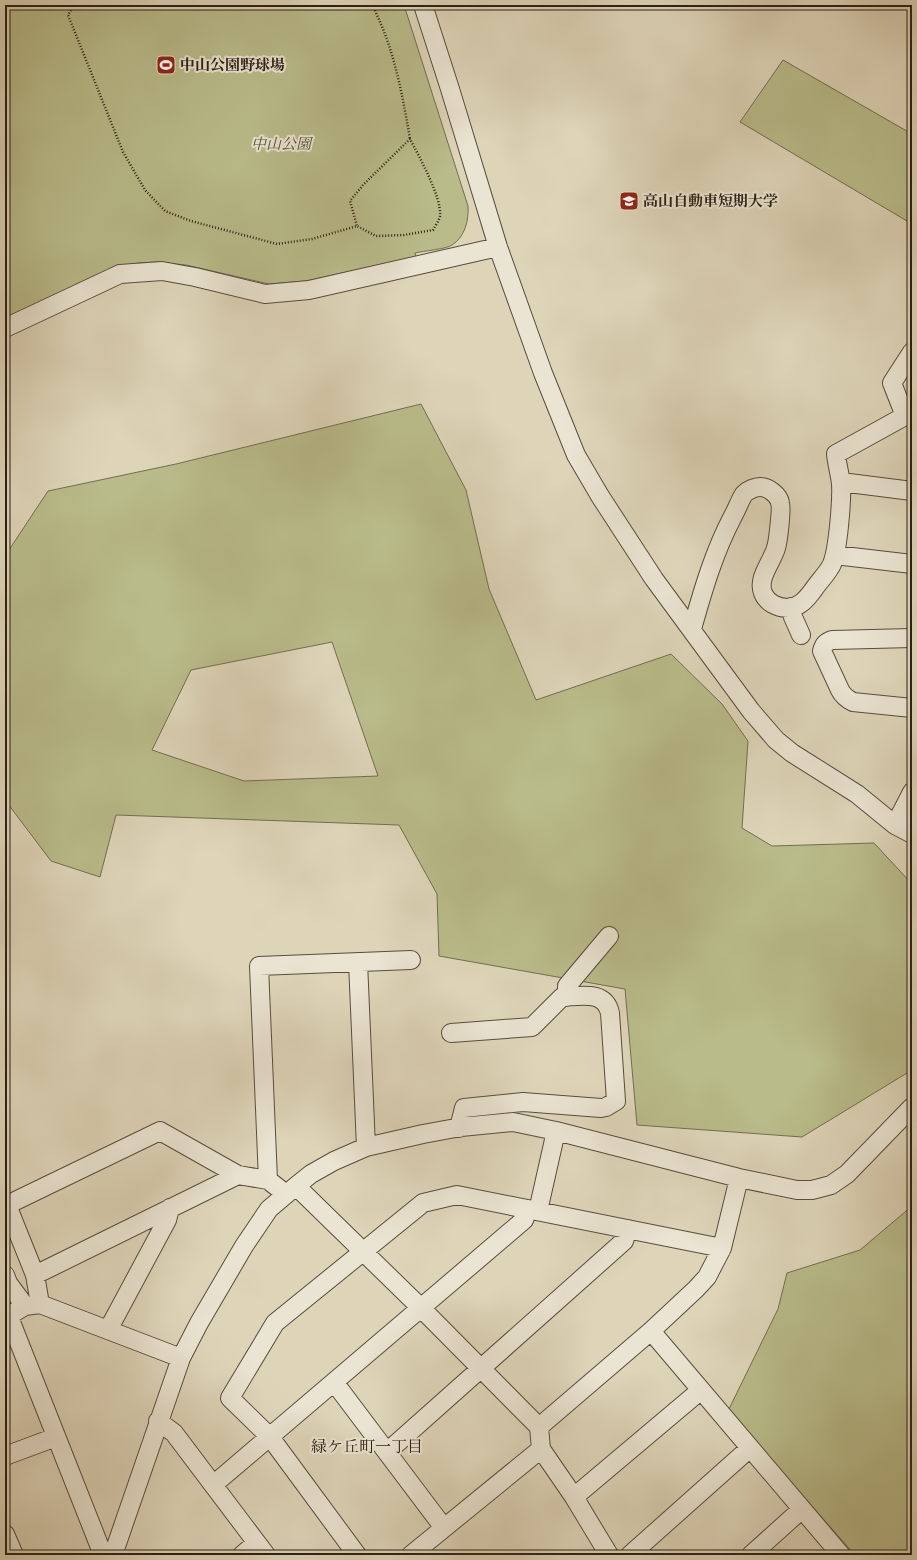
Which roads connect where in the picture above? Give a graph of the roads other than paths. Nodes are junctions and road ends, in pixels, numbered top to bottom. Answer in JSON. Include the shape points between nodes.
{"nodes":[{"id":1,"x":423,"y":5,"type":"edge"},
{"id":2,"x":498,"y":247,"type":"junction"},
{"id":3,"x":5,"y":328,"type":"edge"},
{"id":4,"x":912,"y":352,"type":"edge"},
{"id":5,"x":908,"y":416,"type":"edge"},
{"id":6,"x":841,"y":482,"type":"junction"},
{"id":7,"x":912,"y":491,"type":"edge"},
{"id":8,"x":835,"y":555,"type":"junction"},
{"id":9,"x":912,"y":564,"type":"edge"},
{"id":10,"x":791,"y":607,"type":"junction"},
{"id":11,"x":692,"y":629,"type":"junction"},
{"id":12,"x":800,"y":635,"type":"dead end"},
{"id":13,"x":912,"y":638,"type":"edge"},
{"id":14,"x":912,"y":708,"type":"edge"},
{"id":15,"x":912,"y":792,"type":"edge"},
{"id":16,"x":895,"y":825,"type":"junction"},
{"id":17,"x":912,"y":834,"type":"edge"},
{"id":18,"x":609,"y":936,"type":"dead end"},
{"id":19,"x":411,"y":960,"type":"dead end"},
{"id":20,"x":358,"y":962,"type":"junction"},
{"id":21,"x":567,"y":997,"type":"junction"},
{"id":22,"x":451,"y":1033,"type":"dead end"},
{"id":23,"x":912,"y":1107,"type":"edge"},
{"id":24,"x":459,"y":1128,"type":"junction"},
{"id":25,"x":556,"y":1131,"type":"junction"},
{"id":26,"x":366,"y":1147,"type":"junction"},
{"id":27,"x":238,"y":1175,"type":"junction"},
{"id":28,"x":739,"y":1178,"type":"junction"},
{"id":29,"x":268,"y":1180,"type":"junction"},
{"id":30,"x":291,"y":1190,"type":"junction"},
{"id":31,"x":170,"y":1208,"type":"junction"},
{"id":32,"x":533,"y":1210,"type":"junction"},
{"id":33,"x":628,"y":1229,"type":"junction"},
{"id":34,"x":722,"y":1248,"type":"junction"},
{"id":35,"x":362,"y":1251,"type":"junction"},
{"id":36,"x":5,"y":1275,"type":"edge"},
{"id":37,"x":34,"y":1275,"type":"junction"},
{"id":38,"x":33,"y":1305,"type":"junction"},
{"id":39,"x":420,"y":1308,"type":"junction"},
{"id":40,"x":7,"y":1318,"type":"edge"},
{"id":41,"x":108,"y":1330,"type":"junction"},
{"id":42,"x":651,"y":1331,"type":"junction"},
{"id":43,"x":181,"y":1358,"type":"junction"},
{"id":44,"x":481,"y":1368,"type":"junction"},
{"id":45,"x":334,"y":1382,"type":"junction"},
{"id":46,"x":701,"y":1390,"type":"junction"},
{"id":47,"x":158,"y":1421,"type":"junction"},
{"id":48,"x":539,"y":1427,"type":"junction"},
{"id":49,"x":56,"y":1437,"type":"junction"},
{"id":50,"x":270,"y":1437,"type":"junction"},
{"id":51,"x":750,"y":1448,"type":"junction"},
{"id":52,"x":541,"y":1449,"type":"junction"},
{"id":53,"x":387,"y":1452,"type":"junction"},
{"id":54,"x":5,"y":1456,"type":"edge"},
{"id":55,"x":213,"y":1485,"type":"junction"},
{"id":56,"x":574,"y":1497,"type":"junction"},
{"id":57,"x":802,"y":1509,"type":"junction"},
{"id":58,"x":444,"y":1528,"type":"junction"},
{"id":59,"x":5,"y":1534,"type":"edge"},
{"id":60,"x":261,"y":1549,"type":"edge"},
{"id":61,"x":14,"y":1555,"type":"edge"},
{"id":62,"x":103,"y":1555,"type":"edge"},
{"id":63,"x":113,"y":1555,"type":"edge"},
{"id":64,"x":242,"y":1555,"type":"edge"},
{"id":65,"x":357,"y":1555,"type":"edge"},
{"id":66,"x":411,"y":1555,"type":"edge"},
{"id":67,"x":609,"y":1555,"type":"edge"},
{"id":68,"x":630,"y":1555,"type":"edge"},
{"id":69,"x":750,"y":1555,"type":"edge"},
{"id":70,"x":841,"y":1555,"type":"edge"}],
"edges":[{"from":1,"to":2,"type":"street"},
{"from":2,"to":3,"type":"street","via":[[309,290],[264,294],[162,271],[120,274]]},
{"from":2,"to":11,"type":"street","via":[[576,454],[616,522],[654,579]]},
{"from":4,"to":5,"type":"street","via":[[892,383]]},
{"from":5,"to":6,"type":"street","via":[[836,454]]},
{"from":6,"to":7,"type":"street"},
{"from":6,"to":8,"type":"street"},
{"from":8,"to":9,"type":"street"},
{"from":8,"to":10,"type":"street","via":[[831,566],[804,601]]},
{"from":10,"to":11,"type":"street","via":[[773,604],[763,594],[762,579],[777,548],[781,504],[771,490],[762,486],[753,488],[745,494],[721,539]]},
{"from":10,"to":12,"type":"street"},
{"from":11,"to":16,"type":"street","via":[[751,711],[776,740],[857,794]]},
{"from":13,"to":14,"type":"street","via":[[832,640],[826,642],[822,651],[843,696],[847,699],[853,702]]},
{"from":15,"to":16,"type":"street"},
{"from":16,"to":17,"type":"street"},
{"from":18,"to":21,"type":"street","via":[[567,986]]},
{"from":19,"to":20,"type":"street"},
{"from":20,"to":26,"type":"street"},
{"from":20,"to":29,"type":"street","via":[[258,966]]},
{"from":21,"to":22,"type":"street","via":[[562,997],[532,1027]]},
{"from":21,"to":24,"type":"street","via":[[592,996],[605,1001],[608,1005],[616,1100],[601,1108],[523,1102],[464,1108]]},
{"from":23,"to":28,"type":"street","via":[[847,1174],[831,1184],[812,1190],[797,1190]]},
{"from":24,"to":25,"type":"street","via":[[513,1122]]},
{"from":24,"to":26,"type":"street"},
{"from":25,"to":28,"type":"street"},
{"from":25,"to":32,"type":"street"},
{"from":26,"to":30,"type":"street","via":[[311,1174]]},
{"from":27,"to":29,"type":"street"},
{"from":27,"to":31,"type":"street"},
{"from":27,"to":37,"type":"street","via":[[160,1131],[7,1205]]},
{"from":28,"to":34,"type":"street"},
{"from":29,"to":30,"type":"street"},
{"from":30,"to":35,"type":"street"},
{"from":30,"to":43,"type":"street","via":[[269,1209],[257,1225]]},
{"from":31,"to":37,"type":"street"},
{"from":31,"to":41,"type":"street","via":[[167,1220]]},
{"from":32,"to":33,"type":"street"},
{"from":32,"to":35,"type":"street","via":[[457,1195],[423,1203]]},
{"from":32,"to":39,"type":"street"},
{"from":33,"to":34,"type":"street"},
{"from":33,"to":44,"type":"street","via":[[624,1241]]},
{"from":34,"to":42,"type":"street","via":[[707,1277]]},
{"from":35,"to":39,"type":"street"},
{"from":35,"to":50,"type":"street","via":[[275,1323],[230,1398]]},
{"from":36,"to":38,"type":"street","via":[[8,1283]]},
{"from":37,"to":38,"type":"street"},
{"from":38,"to":40,"type":"street"},
{"from":38,"to":41,"type":"street"},
{"from":39,"to":44,"type":"street"},
{"from":39,"to":45,"type":"street"},
{"from":40,"to":49,"type":"street"},
{"from":41,"to":43,"type":"street"},
{"from":42,"to":46,"type":"street"},
{"from":42,"to":48,"type":"street"},
{"from":43,"to":47,"type":"street"},
{"from":44,"to":48,"type":"street"},
{"from":44,"to":53,"type":"street"},
{"from":45,"to":50,"type":"street"},
{"from":45,"to":53,"type":"street"},
{"from":46,"to":51,"type":"street"},
{"from":46,"to":56,"type":"street"},
{"from":47,"to":55,"type":"street","via":[[174,1433]]},
{"from":47,"to":63,"type":"street"},
{"from":48,"to":52,"type":"street"},
{"from":49,"to":54,"type":"street"},
{"from":49,"to":62,"type":"street"},
{"from":50,"to":55,"type":"street"},
{"from":50,"to":65,"type":"street"},
{"from":51,"to":57,"type":"street"},
{"from":51,"to":68,"type":"street"},
{"from":52,"to":56,"type":"street"},
{"from":52,"to":58,"type":"street"},
{"from":53,"to":58,"type":"street"},
{"from":55,"to":60,"type":"street"},
{"from":56,"to":67,"type":"street"},
{"from":57,"to":69,"type":"street"},
{"from":57,"to":70,"type":"street"},
{"from":58,"to":66,"type":"street"},
{"from":59,"to":61,"type":"street"},
{"from":60,"to":64,"type":"street"}]}
